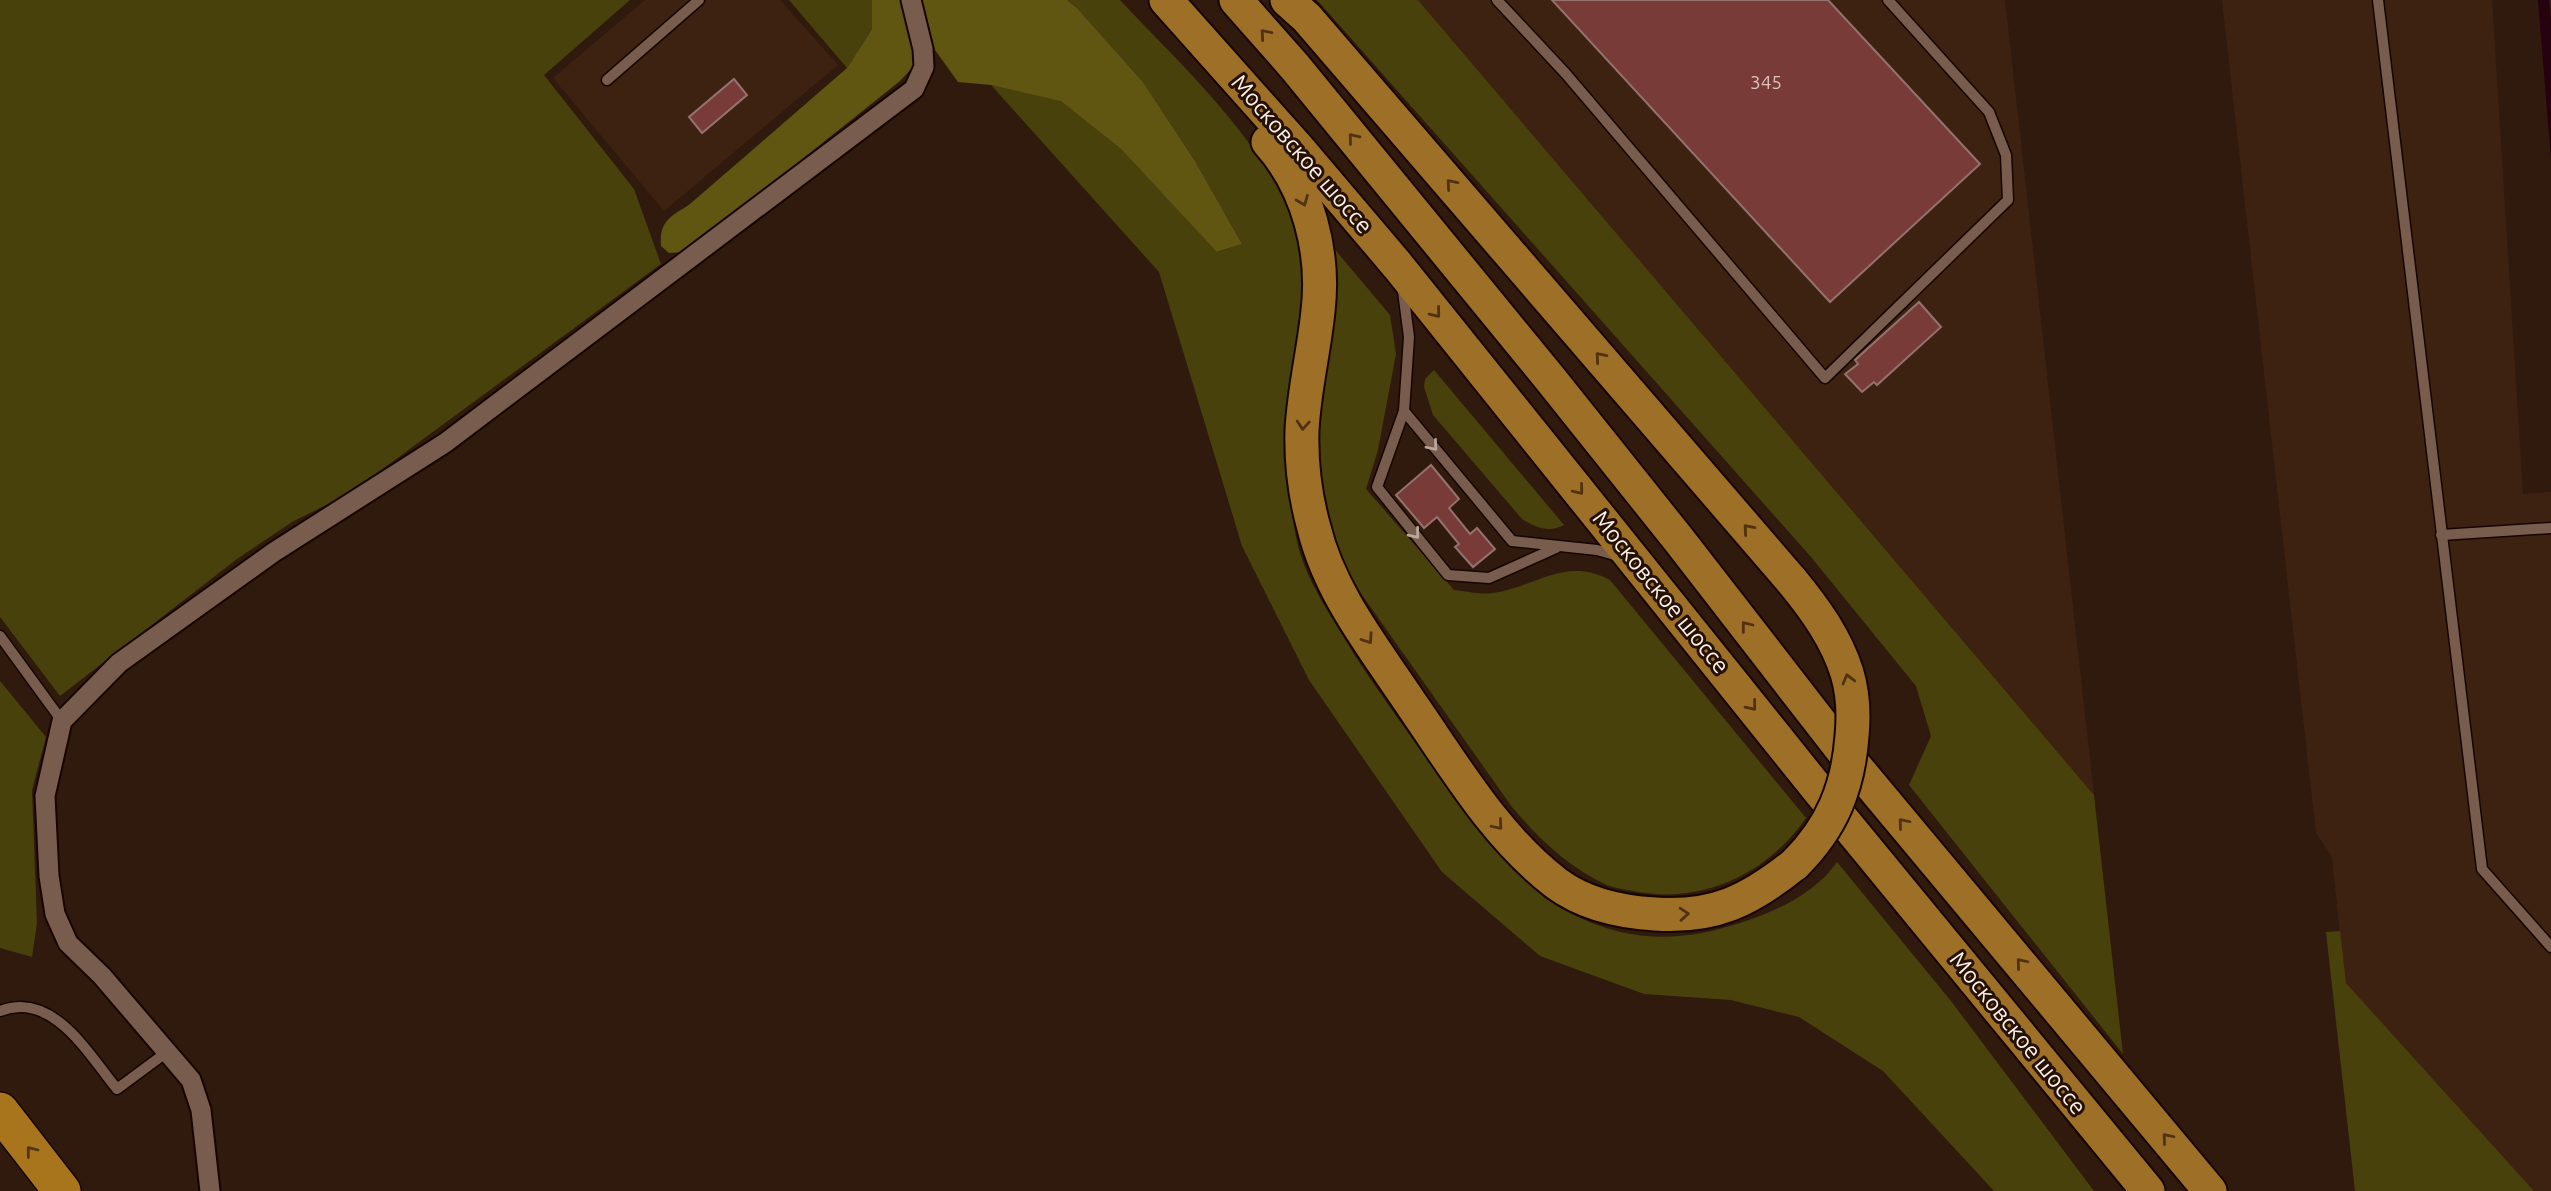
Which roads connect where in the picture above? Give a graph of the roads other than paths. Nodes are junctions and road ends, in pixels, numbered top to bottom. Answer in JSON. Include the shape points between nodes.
{"nodes":[{"id":1,"x":699,"y":0,"type":"edge"},
{"id":2,"x":911,"y":0,"type":"edge"},
{"id":3,"x":1236,"y":0,"type":"edge"},
{"id":4,"x":1287,"y":0,"type":"edge"},
{"id":5,"x":1497,"y":0,"type":"edge"},
{"id":6,"x":1888,"y":0,"type":"edge"},
{"id":7,"x":2378,"y":0,"type":"edge"},
{"id":8,"x":1176,"y":11,"type":"edge"},
{"id":9,"x":607,"y":80,"type":"dead end"},
{"id":10,"x":1398,"y":266,"type":"junction"},
{"id":11,"x":1404,"y":411,"type":"junction"},
{"id":12,"x":2551,"y":528,"type":"edge"},
{"id":13,"x":2441,"y":535,"type":"junction"},
{"id":14,"x":1559,"y":547,"type":"junction"},
{"id":15,"x":1642,"y":568,"type":"junction"},
{"id":16,"x":0,"y":635,"type":"edge"},
{"id":17,"x":62,"y":721,"type":"junction"},
{"id":18,"x":2551,"y":947,"type":"edge"},
{"id":19,"x":0,"y":1011,"type":"edge"},
{"id":20,"x":168,"y":1051,"type":"junction"},
{"id":21,"x":0,"y":1111,"type":"edge"},
{"id":22,"x":62,"y":1191,"type":"edge"},
{"id":23,"x":210,"y":1191,"type":"edge"},
{"id":24,"x":2148,"y":1191,"type":"edge"},
{"id":25,"x":2210,"y":1191,"type":"edge"}],
"edges":[{"from":1,"to":9,"type":"lane"},
{"from":2,"to":17,"type":"street","via":[[924,67],[914,89],[445,443],[274,552],[119,663]]},
{"from":25,"to":3,"type":"highway","name":"Московское шоссе","one_way":true,"via":[[1841,749],[1552,381]]},
{"from":8,"to":4,"type":"highway","one_way":true,"bridge":true,"via":[[1224,92],[1273,147],[1310,217],[1319,310],[1305,404],[1303,468],[1314,531],[1357,624],[1471,792],[1503,831],[1558,884],[1617,909],[1665,915],[1720,909],[1749,898],[1803,856],[1835,812],[1849,769],[1853,721],[1847,673],[1833,640],[1793,581]]},
{"from":5,"to":6,"type":"lane","via":[[1566,74],[1825,378],[2008,200],[2006,155],[1989,112]]},
{"from":7,"to":13,"type":"lane"},
{"from":8,"to":10,"type":"highway","name":"Московское шоссе"},
{"from":10,"to":11,"type":"lane","via":[[1409,337]]},
{"from":10,"to":15,"type":"highway","name":"Московское шоссе","one_way":true},
{"from":11,"to":14,"type":"lane","one_way":true,"via":[[1512,541]]},
{"from":11,"to":14,"type":"lane","one_way":true,"via":[[1377,488],[1448,575],[1489,578]]},
{"from":12,"to":13,"type":"lane"},
{"from":13,"to":18,"type":"lane","via":[[2482,869]]},
{"from":14,"to":15,"type":"lane","via":[[1597,550]]},
{"from":15,"to":24,"type":"highway","name":"Московское шоссе","one_way":true},
{"from":16,"to":17,"type":"lane"},
{"from":17,"to":20,"type":"street","via":[[45,796],[55,914],[68,943]]},
{"from":19,"to":20,"type":"lane","via":[[25,1006],[44,1011],[65,1025],[117,1089]]},
{"from":20,"to":23,"type":"street","via":[[191,1080],[201,1110]]},
{"from":22,"to":21,"type":"highway","one_way":true}]}
